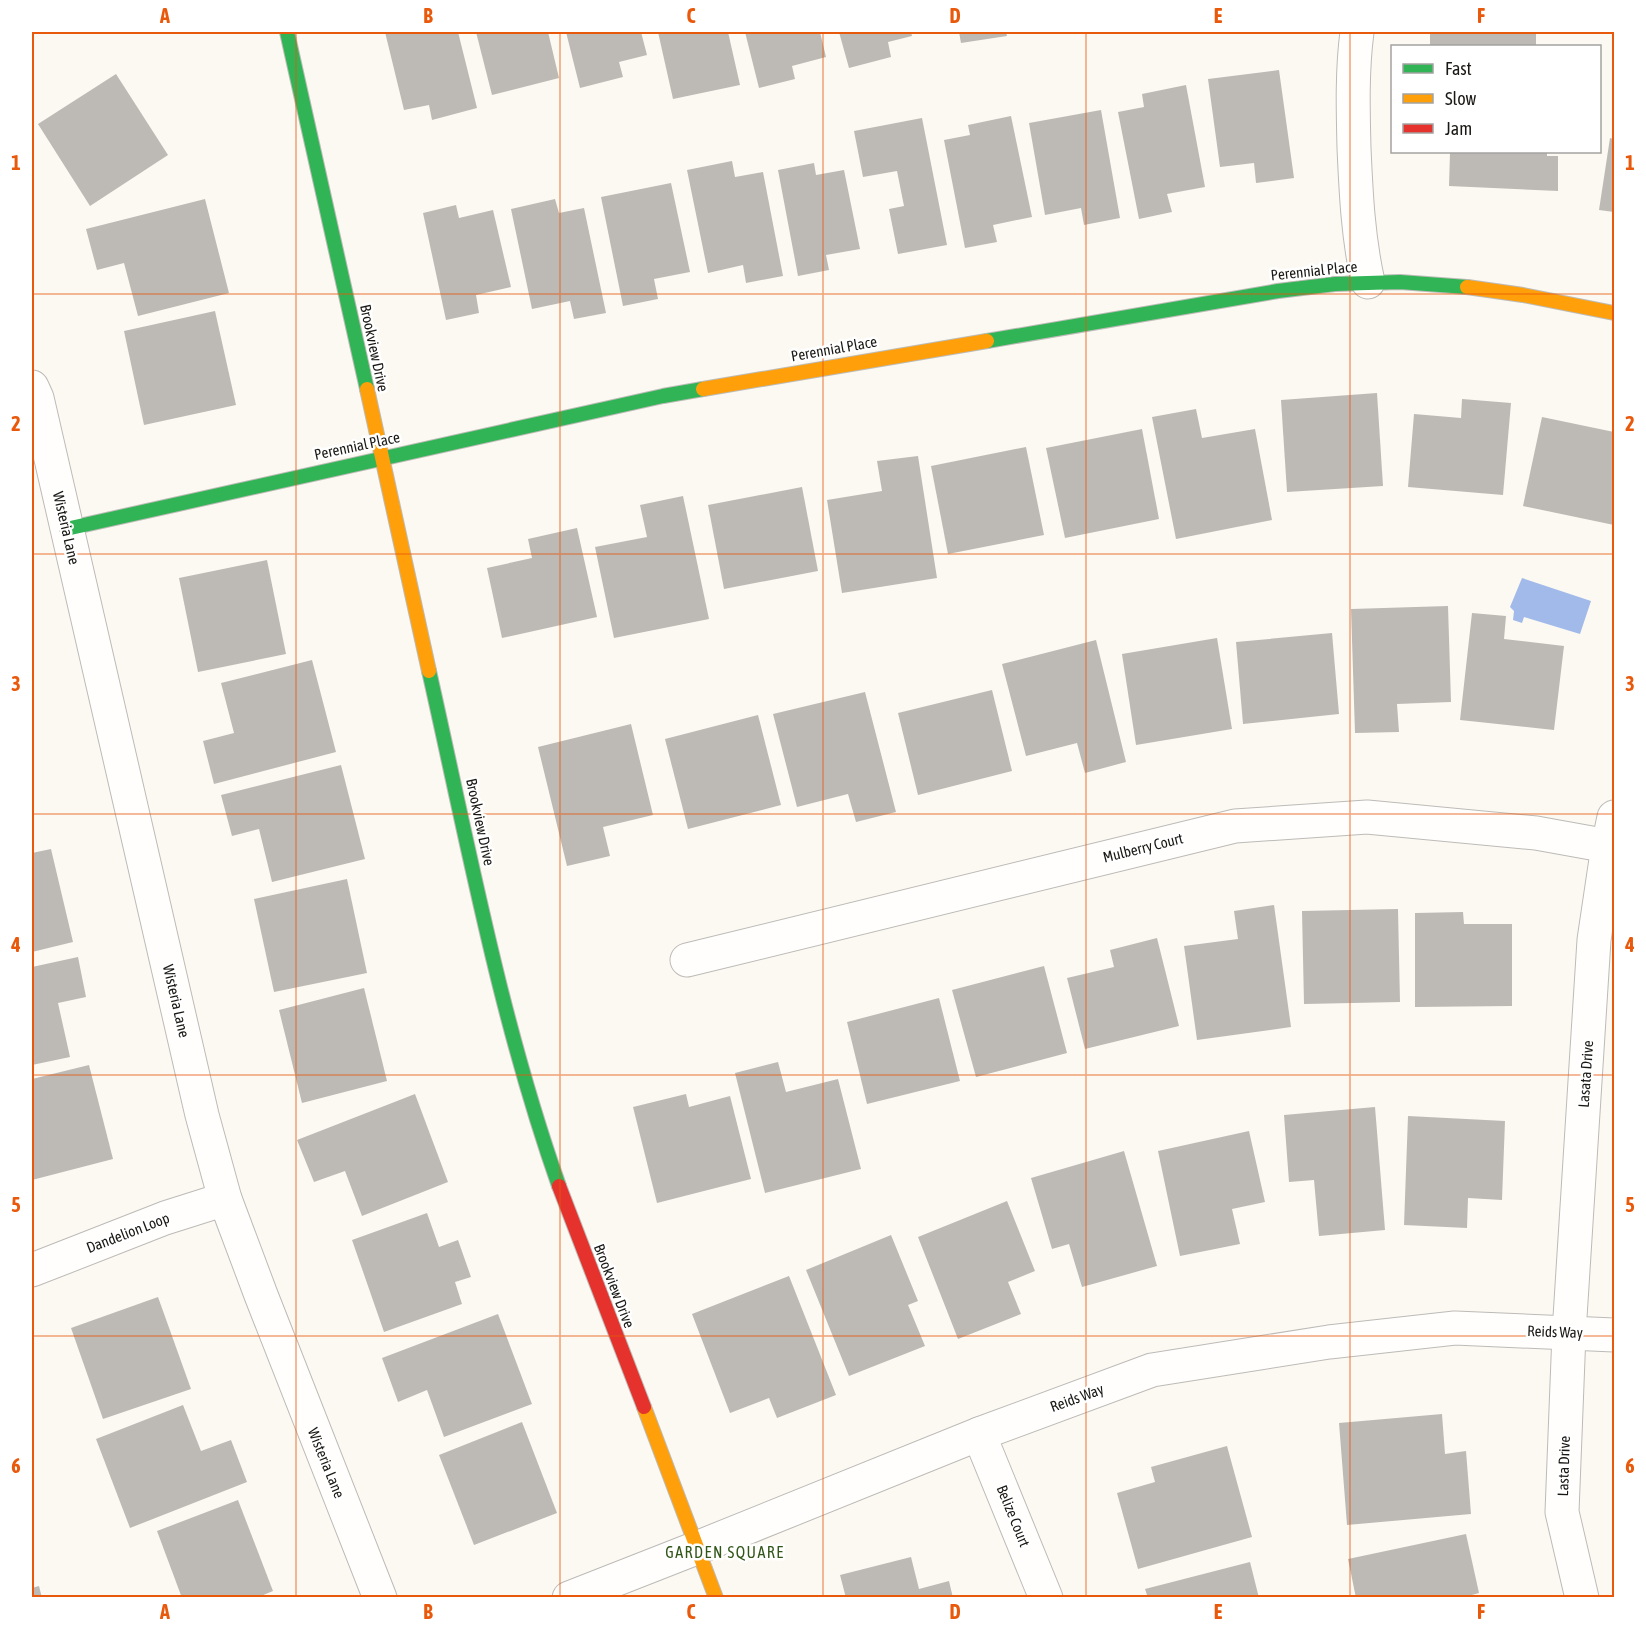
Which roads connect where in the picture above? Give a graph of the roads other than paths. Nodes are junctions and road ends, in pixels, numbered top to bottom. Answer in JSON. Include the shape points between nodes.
{"nodes":[{"id":1,"x":287,"y":32,"type":"edge"},
{"id":2,"x":1357,"y":32,"type":"edge"},
{"id":3,"x":1368,"y":282,"type":"junction"},
{"id":4,"x":1614,"y":313,"type":"edge"},
{"id":5,"x":32,"y":387,"type":"edge"},
{"id":6,"x":381,"y":457,"type":"junction"},
{"id":7,"x":66,"y":529,"type":"junction"},
{"id":8,"x":1611,"y":831,"type":"edge"},
{"id":9,"x":687,"y":960,"type":"dead end"},
{"id":10,"x":225,"y":1199,"type":"junction"},
{"id":11,"x":32,"y":1270,"type":"edge"},
{"id":12,"x":1569,"y":1333,"type":"junction"},
{"id":13,"x":1614,"y":1335,"type":"edge"},
{"id":14,"x":979,"y":1434,"type":"junction"},
{"id":15,"x":699,"y":1547,"type":"junction"},
{"id":16,"x":380,"y":1598,"type":"edge"},
{"id":17,"x":569,"y":1598,"type":"edge"},
{"id":18,"x":716,"y":1598,"type":"edge"},
{"id":19,"x":1046,"y":1598,"type":"edge"},
{"id":20,"x":1582,"y":1598,"type":"edge"}],
"edges":[{"from":1,"to":6,"type":"street","name":"Brookview Drive"},
{"from":2,"to":3,"type":"street","via":[[1353,108],[1356,204]]},
{"from":3,"to":4,"type":"street","name":"Perennial Place","via":[[1500,291]]},
{"from":3,"to":6,"type":"street","name":"Perennial Place","via":[[1278,291],[762,378]]},
{"from":5,"to":7,"type":"street","name":"Wisteria Lane"},
{"from":6,"to":7,"type":"street","name":"Perennial Place"},
{"from":6,"to":15,"type":"street","name":"Brookview Drive","via":[[489,940],[525,1083],[591,1276]]},
{"from":7,"to":10,"type":"street","name":"Wisteria Lane"},
{"from":8,"to":9,"type":"street","name":"Mulberry Court","via":[[1536,833],[1367,817],[1236,826]]},
{"from":8,"to":12,"type":"street","name":"Lasata Drive","via":[[1594,940]]},
{"from":10,"to":11,"type":"street","name":"Dandelion Loop"},
{"from":10,"to":16,"type":"street","name":"Wisteria Lane"},
{"from":12,"to":13,"type":"street","name":"Reids Way"},
{"from":12,"to":14,"type":"street","name":"Reids Way","via":[[1455,1328],[1329,1342],[1152,1370]]},
{"from":12,"to":20,"type":"street","name":"Lasta Drive","via":[[1562,1512]]},
{"from":14,"to":15,"type":"street","name":"Reids Way"},
{"from":14,"to":19,"type":"street","name":"Belize Court"},
{"from":15,"to":17,"type":"street","name":"Reids Way"},
{"from":15,"to":18,"type":"street","name":"Brookview Drive"}]}
